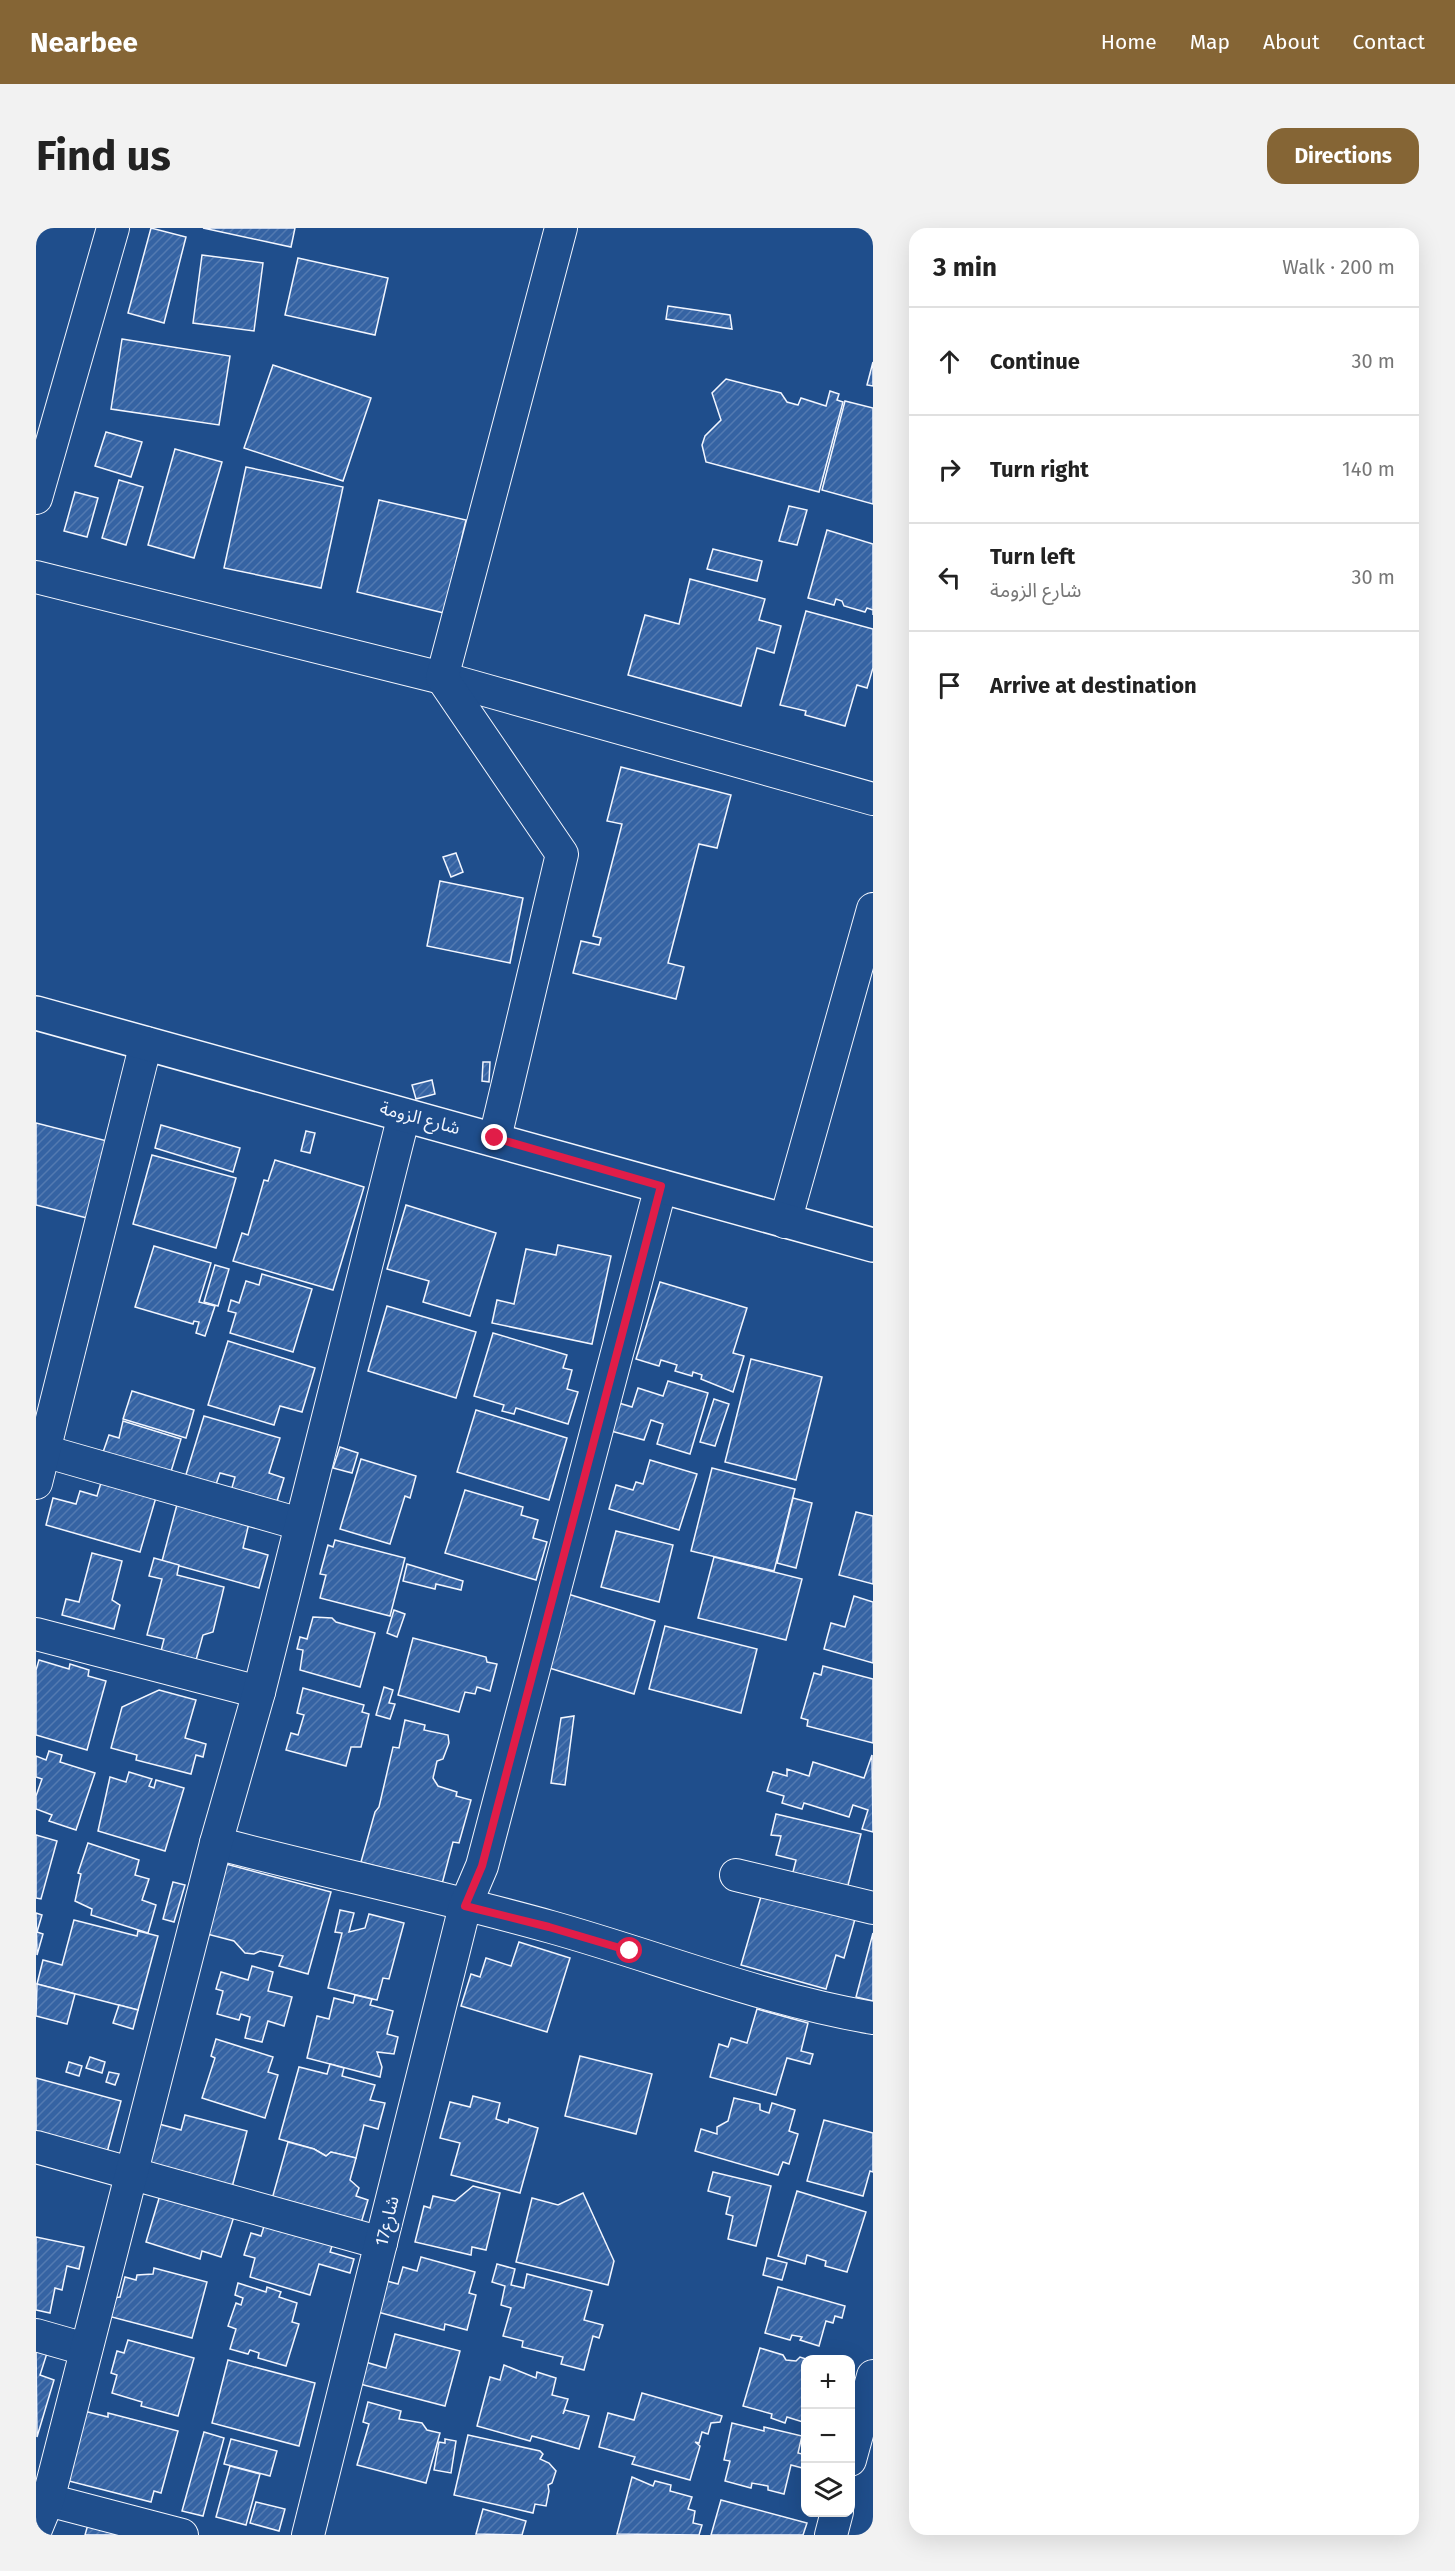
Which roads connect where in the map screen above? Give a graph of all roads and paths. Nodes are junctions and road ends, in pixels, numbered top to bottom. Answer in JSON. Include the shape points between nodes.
{"nodes":[{"id":1,"x":113,"y":228,"type":"edge"},
{"id":2,"x":561,"y":228,"type":"edge"},
{"id":3,"x":36,"y":498,"type":"edge"},
{"id":4,"x":36,"y":577,"type":"edge"},
{"id":5,"x":442,"y":678,"type":"junction"},
{"id":6,"x":873,"y":799,"type":"edge"},
{"id":7,"x":873,"y":909,"type":"edge"},
{"id":8,"x":36,"y":1013,"type":"edge"},
{"id":9,"x":146,"y":1043,"type":"junction"},
{"id":10,"x":404,"y":1115,"type":"junction"},
{"id":11,"x":495,"y":1138,"type":"junction"},
{"id":12,"x":661,"y":1186,"type":"junction"},
{"id":13,"x":785,"y":1222,"type":"junction"},
{"id":14,"x":873,"y":1245,"type":"edge"},
{"id":15,"x":44,"y":1451,"type":"junction"},
{"id":16,"x":36,"y":1483,"type":"edge"},
{"id":17,"x":300,"y":1524,"type":"junction"},
{"id":18,"x":36,"y":1634,"type":"edge"},
{"id":19,"x":259,"y":1692,"type":"junction"},
{"id":20,"x":216,"y":1844,"type":"junction"},
{"id":21,"x":736,"y":1875,"type":"dead end"},
{"id":22,"x":465,"y":1906,"type":"junction"},
{"id":23,"x":873,"y":1908,"type":"edge"},
{"id":24,"x":873,"y":2018,"type":"edge"},
{"id":25,"x":36,"y":2147,"type":"edge"},
{"id":26,"x":131,"y":2173,"type":"junction"},
{"id":27,"x":381,"y":2243,"type":"junction"},
{"id":28,"x":36,"y":2335,"type":"edge"},
{"id":29,"x":85,"y":2349,"type":"junction"},
{"id":30,"x":873,"y":2376,"type":"edge"},
{"id":31,"x":855,"y":2442,"type":"edge"},
{"id":32,"x":48,"y":2500,"type":"junction"},
{"id":33,"x":836,"y":2517,"type":"edge"},
{"id":34,"x":36,"y":2529,"type":"edge"},
{"id":35,"x":182,"y":2535,"type":"edge"},
{"id":36,"x":308,"y":2535,"type":"edge"},
{"id":37,"x":831,"y":2535,"type":"edge"}],
"edges":[{"from":1,"to":3,"type":"street"},
{"from":2,"to":5,"type":"street"},
{"from":4,"to":5,"type":"street"},
{"from":5,"to":6,"type":"street"},
{"from":5,"to":11,"type":"street","via":[[562,854]]},
{"from":7,"to":13,"type":"street"},
{"from":8,"to":9,"type":"street","name":"شارع الزومة"},
{"from":9,"to":10,"type":"street","name":"شارع الزومة"},
{"from":9,"to":15,"type":"street"},
{"from":10,"to":11,"type":"street","name":"شارع الزومة"},
{"from":10,"to":17,"type":"street"},
{"from":11,"to":12,"type":"street","name":"شارع الزومة"},
{"from":12,"to":13,"type":"street","name":"شارع الزومة"},
{"from":12,"to":22,"type":"street","name":"شارع17","via":[[482,1866]]},
{"from":13,"to":14,"type":"street","name":"شارع الزومة"},
{"from":15,"to":16,"type":"street"},
{"from":15,"to":17,"type":"street"},
{"from":17,"to":19,"type":"street"},
{"from":18,"to":19,"type":"street"},
{"from":19,"to":20,"type":"street"},
{"from":20,"to":22,"type":"street"},
{"from":20,"to":26,"type":"street"},
{"from":21,"to":23,"type":"street"},
{"from":22,"to":24,"type":"street","via":[[549,1927],[707,1977]]},
{"from":22,"to":27,"type":"street","name":"شارع17"},
{"from":25,"to":26,"type":"street"},
{"from":26,"to":27,"type":"street"},
{"from":26,"to":29,"type":"street"},
{"from":27,"to":36,"type":"street","name":"شارع17"},
{"from":28,"to":29,"type":"street"},
{"from":29,"to":32,"type":"street"},
{"from":30,"to":31,"type":"street"},
{"from":32,"to":34,"type":"street"},
{"from":32,"to":35,"type":"street"},
{"from":33,"to":37,"type":"street"}]}
